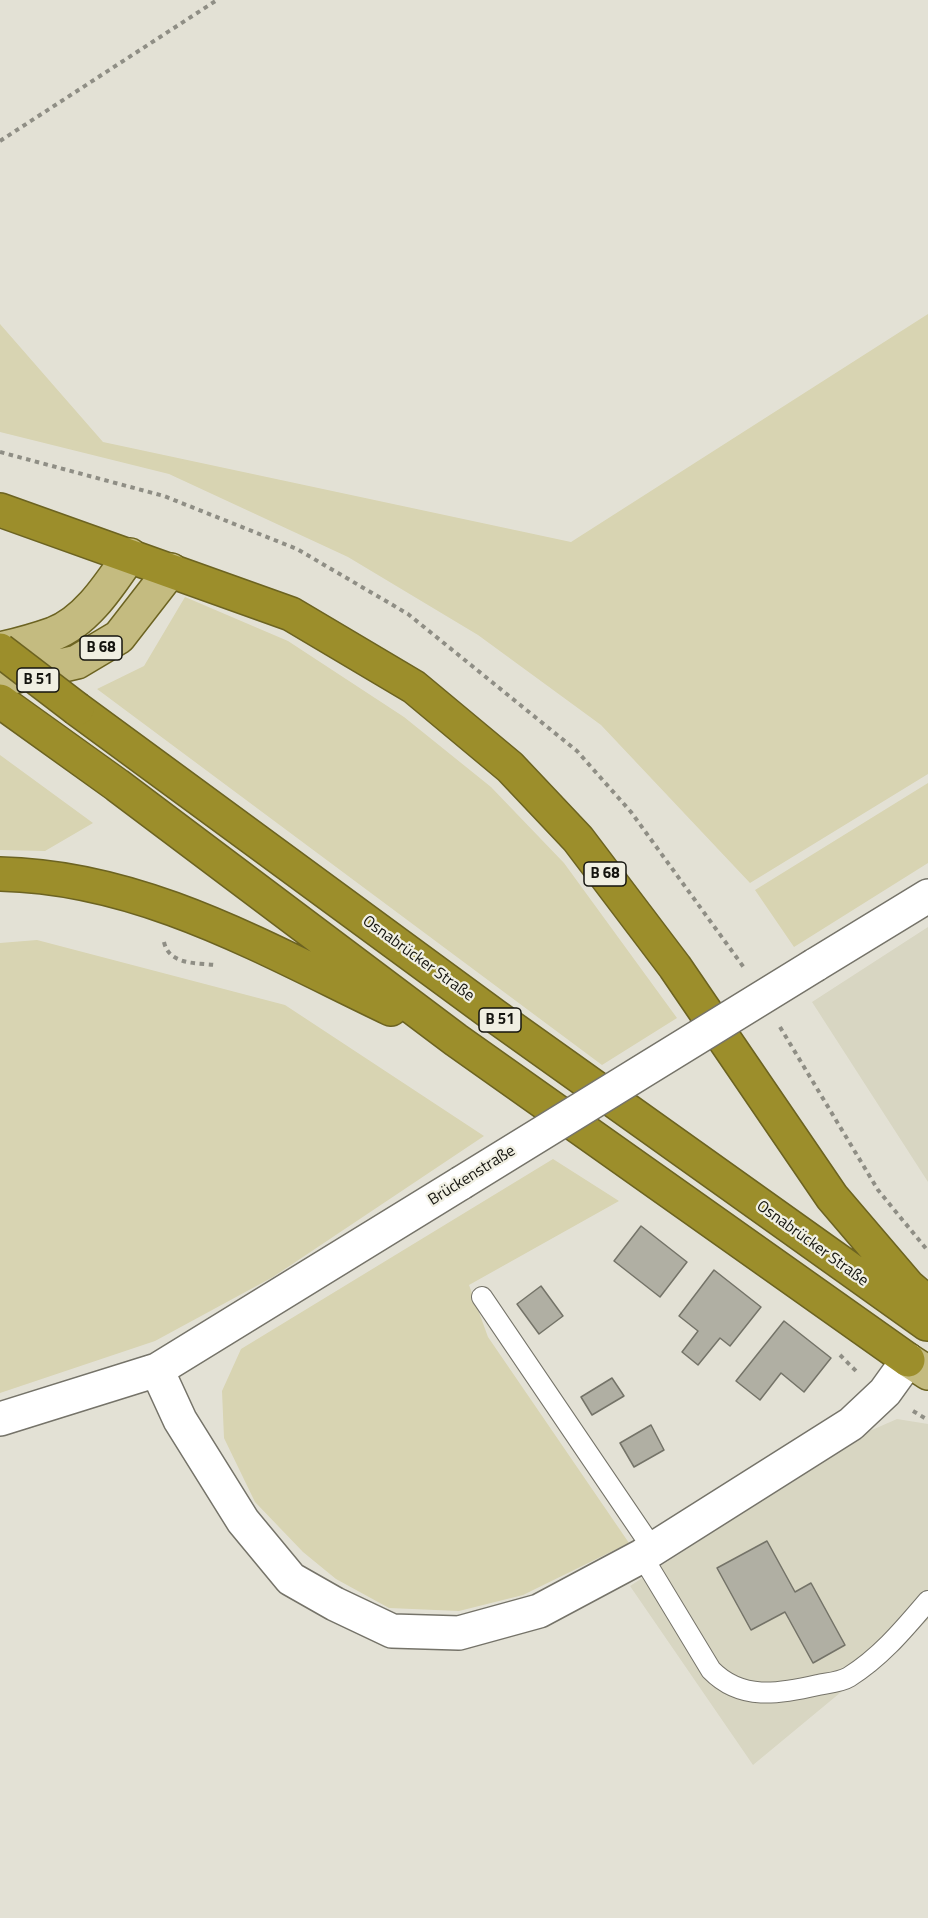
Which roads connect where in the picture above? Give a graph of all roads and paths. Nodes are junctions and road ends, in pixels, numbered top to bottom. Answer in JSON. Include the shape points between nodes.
{"nodes":[{"id":1,"x":217,"y":0,"type":"edge"},
{"id":2,"x":0,"y":141,"type":"edge"},
{"id":3,"x":0,"y":510,"type":"edge"},
{"id":4,"x":130,"y":555,"type":"junction"},
{"id":5,"x":171,"y":570,"type":"junction"},
{"id":6,"x":0,"y":650,"type":"edge"},
{"id":7,"x":0,"y":680,"type":"edge"},
{"id":8,"x":0,"y":701,"type":"edge"},
{"id":9,"x":0,"y":874,"type":"edge"},
{"id":10,"x":928,"y":896,"type":"edge"},
{"id":11,"x":456,"y":1040,"type":"junction"},
{"id":12,"x":482,"y":1297,"type":"dead end"},
{"id":13,"x":928,"y":1303,"type":"edge"},
{"id":14,"x":928,"y":1325,"type":"edge"},
{"id":15,"x":918,"y":1366,"type":"edge"},
{"id":16,"x":157,"y":1370,"type":"junction"},
{"id":17,"x":0,"y":1419,"type":"edge"},
{"id":18,"x":647,"y":1552,"type":"junction"},
{"id":19,"x":928,"y":1601,"type":"edge"}],
"edges":[{"from":1,"to":2,"type":"path"},
{"from":3,"to":4,"type":"highway","number":"B 68"},
{"from":4,"to":5,"type":"highway","number":"B 68"},
{"from":4,"to":6,"type":"main road","number":"B 68","via":[[106,590],[82,614],[56,633]]},
{"from":5,"to":7,"type":"main road","number":"B 68","via":[[119,638],[77,662]]},
{"from":5,"to":13,"type":"highway","number":"B 68","via":[[291,614],[414,687],[510,767],[578,839],[675,966],[832,1197],[908,1286]]},
{"from":6,"to":14,"type":"highway","name":"Osnabrücker Straße","number":"B 51","bridge":true,"via":[[495,1016]]},
{"from":8,"to":11,"type":"highway","number":"B 51"},
{"from":9,"to":11,"type":"highway","via":[[37,874],[101,887],[188,912]]},
{"from":10,"to":16,"type":"street","name":"Brückenstraße","bridge":true},
{"from":11,"to":15,"type":"highway","number":"B 51"},
{"from":12,"to":18,"type":"lane"},
{"from":15,"to":18,"type":"street","via":[[851,1424]]},
{"from":16,"to":17,"type":"street","name":"Brückenstraße"},
{"from":16,"to":18,"type":"street","via":[[180,1420],[243,1521],[291,1579],[392,1631],[459,1633],[539,1611]]},
{"from":18,"to":19,"type":"lane","via":[[711,1670],[724,1684],[758,1693],[847,1678],[892,1644]]}]}
